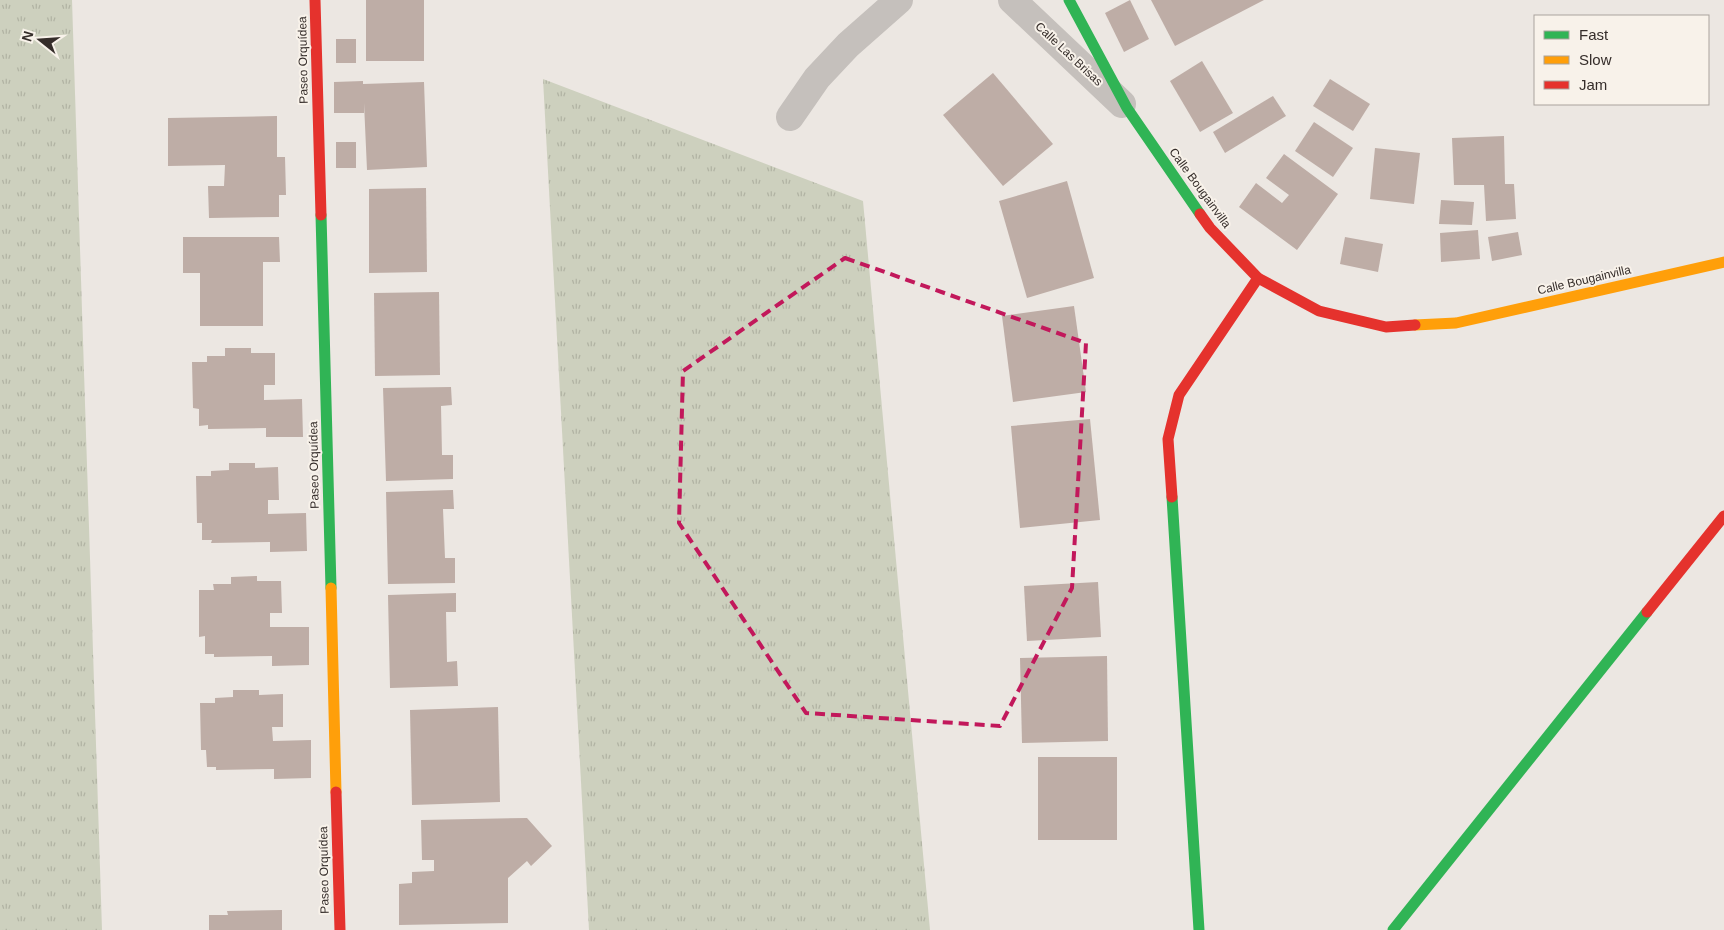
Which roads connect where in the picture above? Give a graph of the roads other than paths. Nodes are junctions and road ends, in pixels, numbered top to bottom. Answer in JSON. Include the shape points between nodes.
{"nodes":[{"id":1,"x":316,"y":0,"type":"edge"},
{"id":2,"x":899,"y":0,"type":"edge"},
{"id":3,"x":1012,"y":0,"type":"edge"},
{"id":4,"x":1069,"y":0,"type":"edge"},
{"id":5,"x":1127,"y":108,"type":"junction"},
{"id":6,"x":790,"y":117,"type":"dead end"},
{"id":7,"x":1724,"y":262,"type":"edge"},
{"id":8,"x":1258,"y":278,"type":"junction"},
{"id":9,"x":1724,"y":516,"type":"edge"},
{"id":10,"x":340,"y":930,"type":"edge"},
{"id":11,"x":1199,"y":930,"type":"edge"},
{"id":12,"x":1393,"y":930,"type":"edge"}],
"edges":[{"from":1,"to":10,"type":"street","name":"Paseo Orquídea"},
{"from":2,"to":6,"type":"street","via":[[848,45],[817,78]]},
{"from":3,"to":5,"type":"street","name":"Calle Las Brisas"},
{"from":4,"to":5,"type":"street","name":"Calle Bougainvilla"},
{"from":5,"to":8,"type":"street","name":"Calle Bougainvilla","via":[[1210,228]]},
{"from":7,"to":8,"type":"street","name":"Calle Bougainvilla","via":[[1456,323],[1386,327],[1319,312]]},
{"from":8,"to":11,"type":"street","via":[[1179,395],[1168,439]]},
{"from":9,"to":12,"type":"street"}]}
